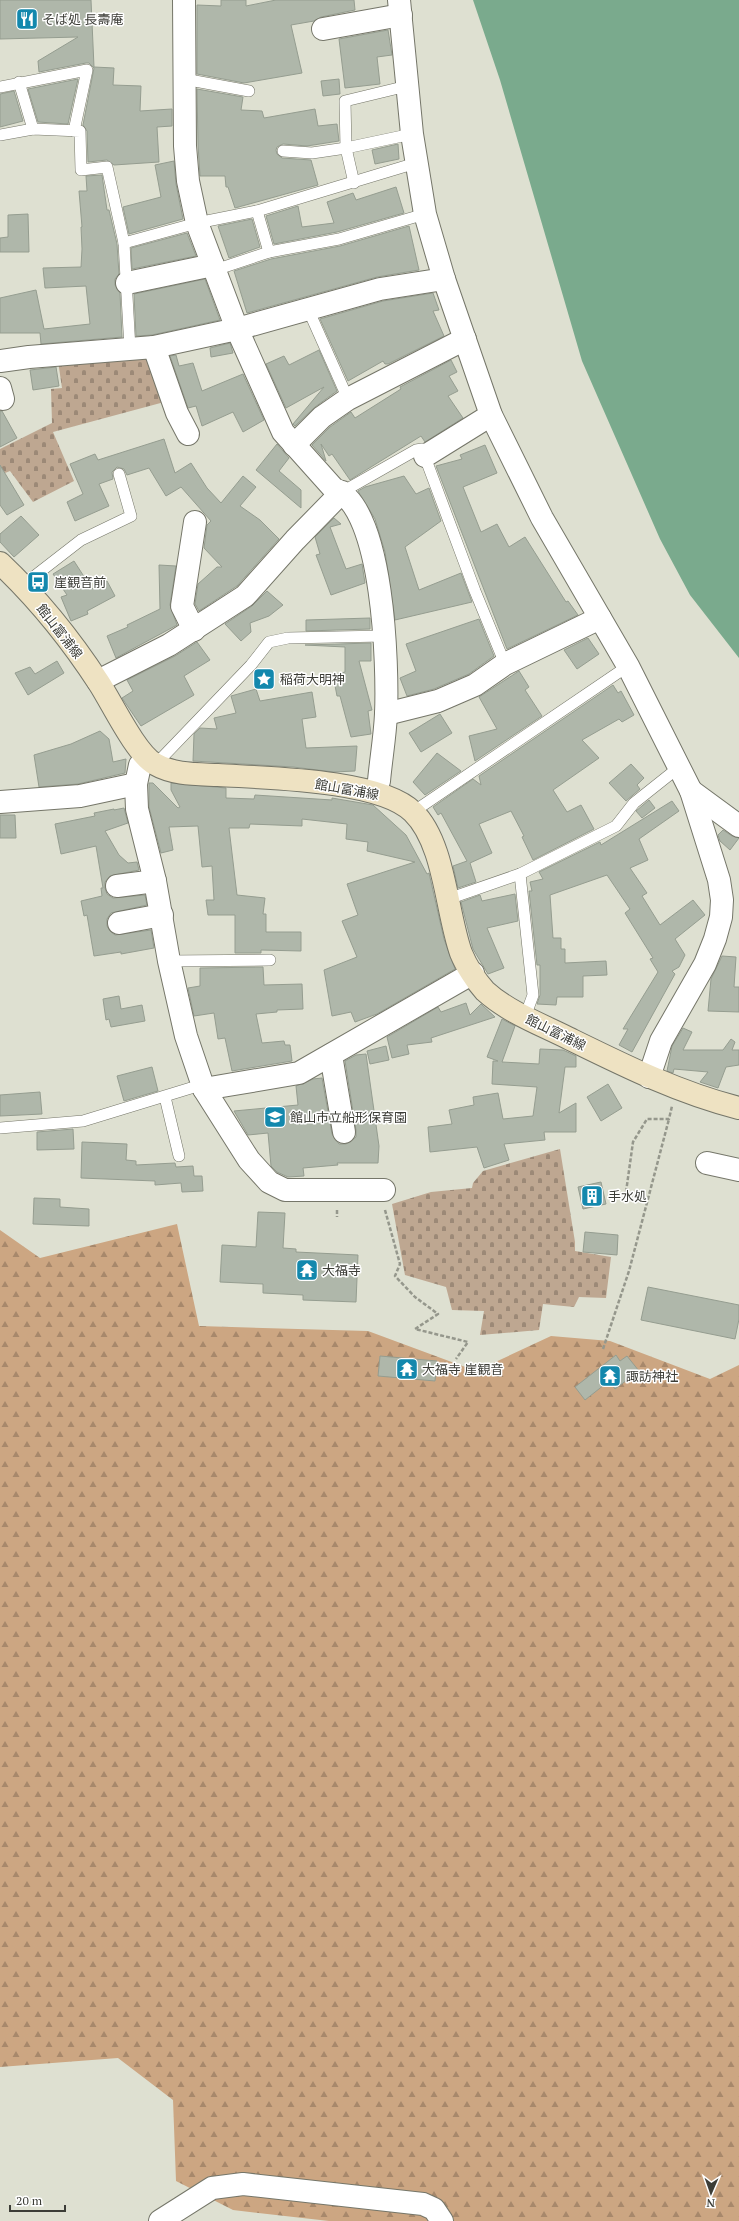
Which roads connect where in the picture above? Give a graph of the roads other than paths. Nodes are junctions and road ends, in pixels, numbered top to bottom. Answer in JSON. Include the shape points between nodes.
{"nodes":[{"id":1,"x":184,"y":0,"type":"edge"},
{"id":2,"x":400,"y":8,"type":"edge"},
{"id":3,"x":323,"y":28,"type":"dead end"},
{"id":4,"x":184,"y":79,"type":"junction"},
{"id":5,"x":19,"y":82,"type":"junction"},
{"id":6,"x":407,"y":86,"type":"junction"},
{"id":7,"x":0,"y":87,"type":"edge"},
{"id":8,"x":249,"y":91,"type":"dead end"},
{"id":9,"x":33,"y":129,"type":"junction"},
{"id":10,"x":74,"y":131,"type":"junction"},
{"id":11,"x":412,"y":134,"type":"junction"},
{"id":12,"x":0,"y":135,"type":"edge"},
{"id":13,"x":346,"y":148,"type":"junction"},
{"id":14,"x":283,"y":151,"type":"dead end"},
{"id":15,"x":416,"y":163,"type":"junction"},
{"id":16,"x":354,"y":183,"type":"junction"},
{"id":17,"x":257,"y":211,"type":"junction"},
{"id":18,"x":425,"y":214,"type":"junction"},
{"id":19,"x":197,"y":223,"type":"junction"},
{"id":20,"x":124,"y":243,"type":"junction"},
{"id":21,"x":269,"y":252,"type":"junction"},
{"id":22,"x":214,"y":267,"type":"junction"},
{"id":23,"x":444,"y":278,"type":"junction"},
{"id":24,"x":127,"y":283,"type":"junction"},
{"id":25,"x":308,"y":309,"type":"junction"},
{"id":26,"x":237,"y":329,"type":"junction"},
{"id":27,"x":465,"y":339,"type":"junction"},
{"id":28,"x":154,"y":347,"type":"junction"},
{"id":29,"x":130,"y":349,"type":"junction"},
{"id":30,"x":0,"y":361,"type":"edge"},
{"id":31,"x":348,"y":399,"type":"junction"},
{"id":32,"x":491,"y":415,"type":"junction"},
{"id":33,"x":188,"y":434,"type":"dead end"},
{"id":34,"x":294,"y":445,"type":"junction"},
{"id":35,"x":426,"y":456,"type":"junction"},
{"id":36,"x":119,"y":474,"type":"dead end"},
{"id":37,"x":342,"y":492,"type":"junction"},
{"id":38,"x":195,"y":522,"type":"dead end"},
{"id":39,"x":0,"y":563,"type":"edge"},
{"id":40,"x":23,"y":585,"type":"junction"},
{"id":41,"x":600,"y":618,"type":"junction"},
{"id":42,"x":194,"y":630,"type":"junction"},
{"id":43,"x":383,"y":636,"type":"junction"},
{"id":44,"x":505,"y":664,"type":"junction"},
{"id":45,"x":628,"y":666,"type":"junction"},
{"id":46,"x":98,"y":681,"type":"junction"},
{"id":47,"x":386,"y":714,"type":"junction"},
{"id":48,"x":150,"y":762,"type":"junction"},
{"id":49,"x":678,"y":768,"type":"junction"},
{"id":50,"x":136,"y":784,"type":"junction"},
{"id":51,"x":375,"y":791,"type":"junction"},
{"id":52,"x":691,"y":791,"type":"junction"},
{"id":53,"x":0,"y":802,"type":"edge"},
{"id":54,"x":413,"y":812,"type":"junction"},
{"id":55,"x":739,"y":826,"type":"edge"},
{"id":56,"x":520,"y":874,"type":"junction"},
{"id":57,"x":155,"y":881,"type":"junction"},
{"id":58,"x":117,"y":886,"type":"dead end"},
{"id":59,"x":448,"y":899,"type":"junction"},
{"id":60,"x":162,"y":915,"type":"junction"},
{"id":61,"x":119,"y":923,"type":"dead end"},
{"id":62,"x":270,"y":960,"type":"dead end"},
{"id":63,"x":169,"y":961,"type":"junction"},
{"id":64,"x":472,"y":973,"type":"junction"},
{"id":65,"x":525,"y":1017,"type":"junction"},
{"id":66,"x":331,"y":1055,"type":"junction"},
{"id":67,"x":649,"y":1077,"type":"junction"},
{"id":68,"x":204,"y":1086,"type":"junction"},
{"id":69,"x":165,"y":1097,"type":"junction"},
{"id":70,"x":739,"y":1108,"type":"edge"},
{"id":71,"x":0,"y":1128,"type":"edge"},
{"id":72,"x":344,"y":1132,"type":"dead end"},
{"id":73,"x":179,"y":1156,"type":"dead end"},
{"id":74,"x":707,"y":1163,"type":"dead end"},
{"id":75,"x":739,"y":1170,"type":"edge"},
{"id":76,"x":384,"y":1190,"type":"road end"},
{"id":77,"x":160,"y":2221,"type":"edge"},
{"id":78,"x":442,"y":2221,"type":"edge"}],
"edges":[{"from":1,"to":4,"type":"street"},
{"from":2,"to":3,"type":"street"},
{"from":2,"to":6,"type":"street"},
{"from":4,"to":8,"type":"lane"},
{"from":4,"to":19,"type":"street","via":[[184,146]]},
{"from":5,"to":7,"type":"lane"},
{"from":5,"to":9,"type":"lane"},
{"from":5,"to":10,"type":"lane","via":[[87,70]]},
{"from":6,"to":11,"type":"street"},
{"from":6,"to":13,"type":"lane","via":[[345,102]]},
{"from":9,"to":10,"type":"lane"},
{"from":9,"to":12,"type":"lane"},
{"from":10,"to":20,"type":"lane","via":[[80,131],[82,170],[107,168]]},
{"from":11,"to":13,"type":"lane"},
{"from":11,"to":15,"type":"street"},
{"from":13,"to":14,"type":"lane","via":[[312,153]]},
{"from":13,"to":16,"type":"lane"},
{"from":15,"to":16,"type":"lane"},
{"from":15,"to":18,"type":"street"},
{"from":16,"to":17,"type":"lane"},
{"from":17,"to":19,"type":"lane"},
{"from":17,"to":21,"type":"lane"},
{"from":18,"to":21,"type":"lane","via":[[339,239]]},
{"from":18,"to":23,"type":"street"},
{"from":19,"to":20,"type":"lane"},
{"from":19,"to":22,"type":"street"},
{"from":20,"to":24,"type":"lane"},
{"from":21,"to":22,"type":"lane"},
{"from":22,"to":24,"type":"street"},
{"from":22,"to":26,"type":"street"},
{"from":23,"to":25,"type":"street","via":[[380,289]]},
{"from":23,"to":27,"type":"street"},
{"from":24,"to":29,"type":"lane"},
{"from":25,"to":26,"type":"street"},
{"from":25,"to":31,"type":"lane"},
{"from":26,"to":28,"type":"street"},
{"from":26,"to":34,"type":"street","via":[[283,432]]},
{"from":27,"to":31,"type":"street"},
{"from":27,"to":32,"type":"street"},
{"from":28,"to":29,"type":"street"},
{"from":28,"to":33,"type":"street","via":[[177,413]]},
{"from":29,"to":30,"type":"street"},
{"from":31,"to":34,"type":"street","via":[[322,417]]},
{"from":32,"to":35,"type":"street"},
{"from":32,"to":41,"type":"street","via":[[542,518]]},
{"from":34,"to":37,"type":"street","via":[[334,489]]},
{"from":35,"to":37,"type":"lane","via":[[422,449],[416,450]]},
{"from":35,"to":44,"type":"lane","via":[[475,591]]},
{"from":36,"to":40,"type":"lane","via":[[131,516],[81,540]]},
{"from":37,"to":42,"type":"street","via":[[246,596]]},
{"from":37,"to":43,"type":"street","via":[[351,499],[366,529],[376,561]]},
{"from":38,"to":42,"type":"street","via":[[182,606]]},
{"from":39,"to":40,"type":"main road","name":"館山富浦線"},
{"from":40,"to":46,"type":"main road","name":"館山富浦線"},
{"from":41,"to":44,"type":"street"},
{"from":41,"to":45,"type":"street"},
{"from":42,"to":46,"type":"street"},
{"from":43,"to":47,"type":"street"},
{"from":43,"to":48,"type":"lane","via":[[288,638],[269,642],[251,665]]},
{"from":44,"to":47,"type":"street","via":[[475,685],[438,701]]},
{"from":45,"to":49,"type":"street"},
{"from":45,"to":54,"type":"lane"},
{"from":46,"to":48,"type":"main road","name":"館山富浦線"},
{"from":47,"to":51,"type":"street","via":[[379,781]]},
{"from":48,"to":50,"type":"street","via":[[140,765]]},
{"from":48,"to":51,"type":"main road","name":"館山富浦線","via":[[171,772],[279,779]]},
{"from":49,"to":52,"type":"street"},
{"from":49,"to":56,"type":"lane","via":[[634,803],[616,826]]},
{"from":50,"to":53,"type":"street","via":[[80,796]]},
{"from":50,"to":57,"type":"street","via":[[137,809]]},
{"from":51,"to":54,"type":"main road","name":"館山富浦線","via":[[394,799]]},
{"from":52,"to":55,"type":"street"},
{"from":52,"to":67,"type":"street","via":[[719,880],[721,917],[705,964],[661,1040]]},
{"from":54,"to":59,"type":"main road","name":"館山富浦線","via":[[436,853]]},
{"from":56,"to":59,"type":"lane"},
{"from":56,"to":65,"type":"lane","via":[[533,995]]},
{"from":57,"to":58,"type":"street"},
{"from":57,"to":60,"type":"street"},
{"from":59,"to":64,"type":"main road","name":"館山富浦線","via":[[462,954]]},
{"from":60,"to":61,"type":"street"},
{"from":60,"to":63,"type":"street"},
{"from":62,"to":63,"type":"lane"},
{"from":63,"to":68,"type":"street","via":[[186,1036]]},
{"from":64,"to":65,"type":"main road","name":"館山富浦線","via":[[484,990]]},
{"from":64,"to":66,"type":"street"},
{"from":65,"to":67,"type":"main road","name":"館山富浦線"},
{"from":66,"to":68,"type":"street","via":[[299,1073]]},
{"from":66,"to":72,"type":"street"},
{"from":67,"to":70,"type":"main road","name":"館山富浦線"},
{"from":68,"to":69,"type":"lane"},
{"from":68,"to":76,"type":"street","via":[[249,1160],[269,1182],[285,1190]]},
{"from":69,"to":71,"type":"lane","via":[[83,1120]]},
{"from":69,"to":73,"type":"lane"},
{"from":74,"to":75,"type":"street"},
{"from":77,"to":78,"type":"street","via":[[212,2188],[243,2184],[423,2204],[434,2209]]}]}
